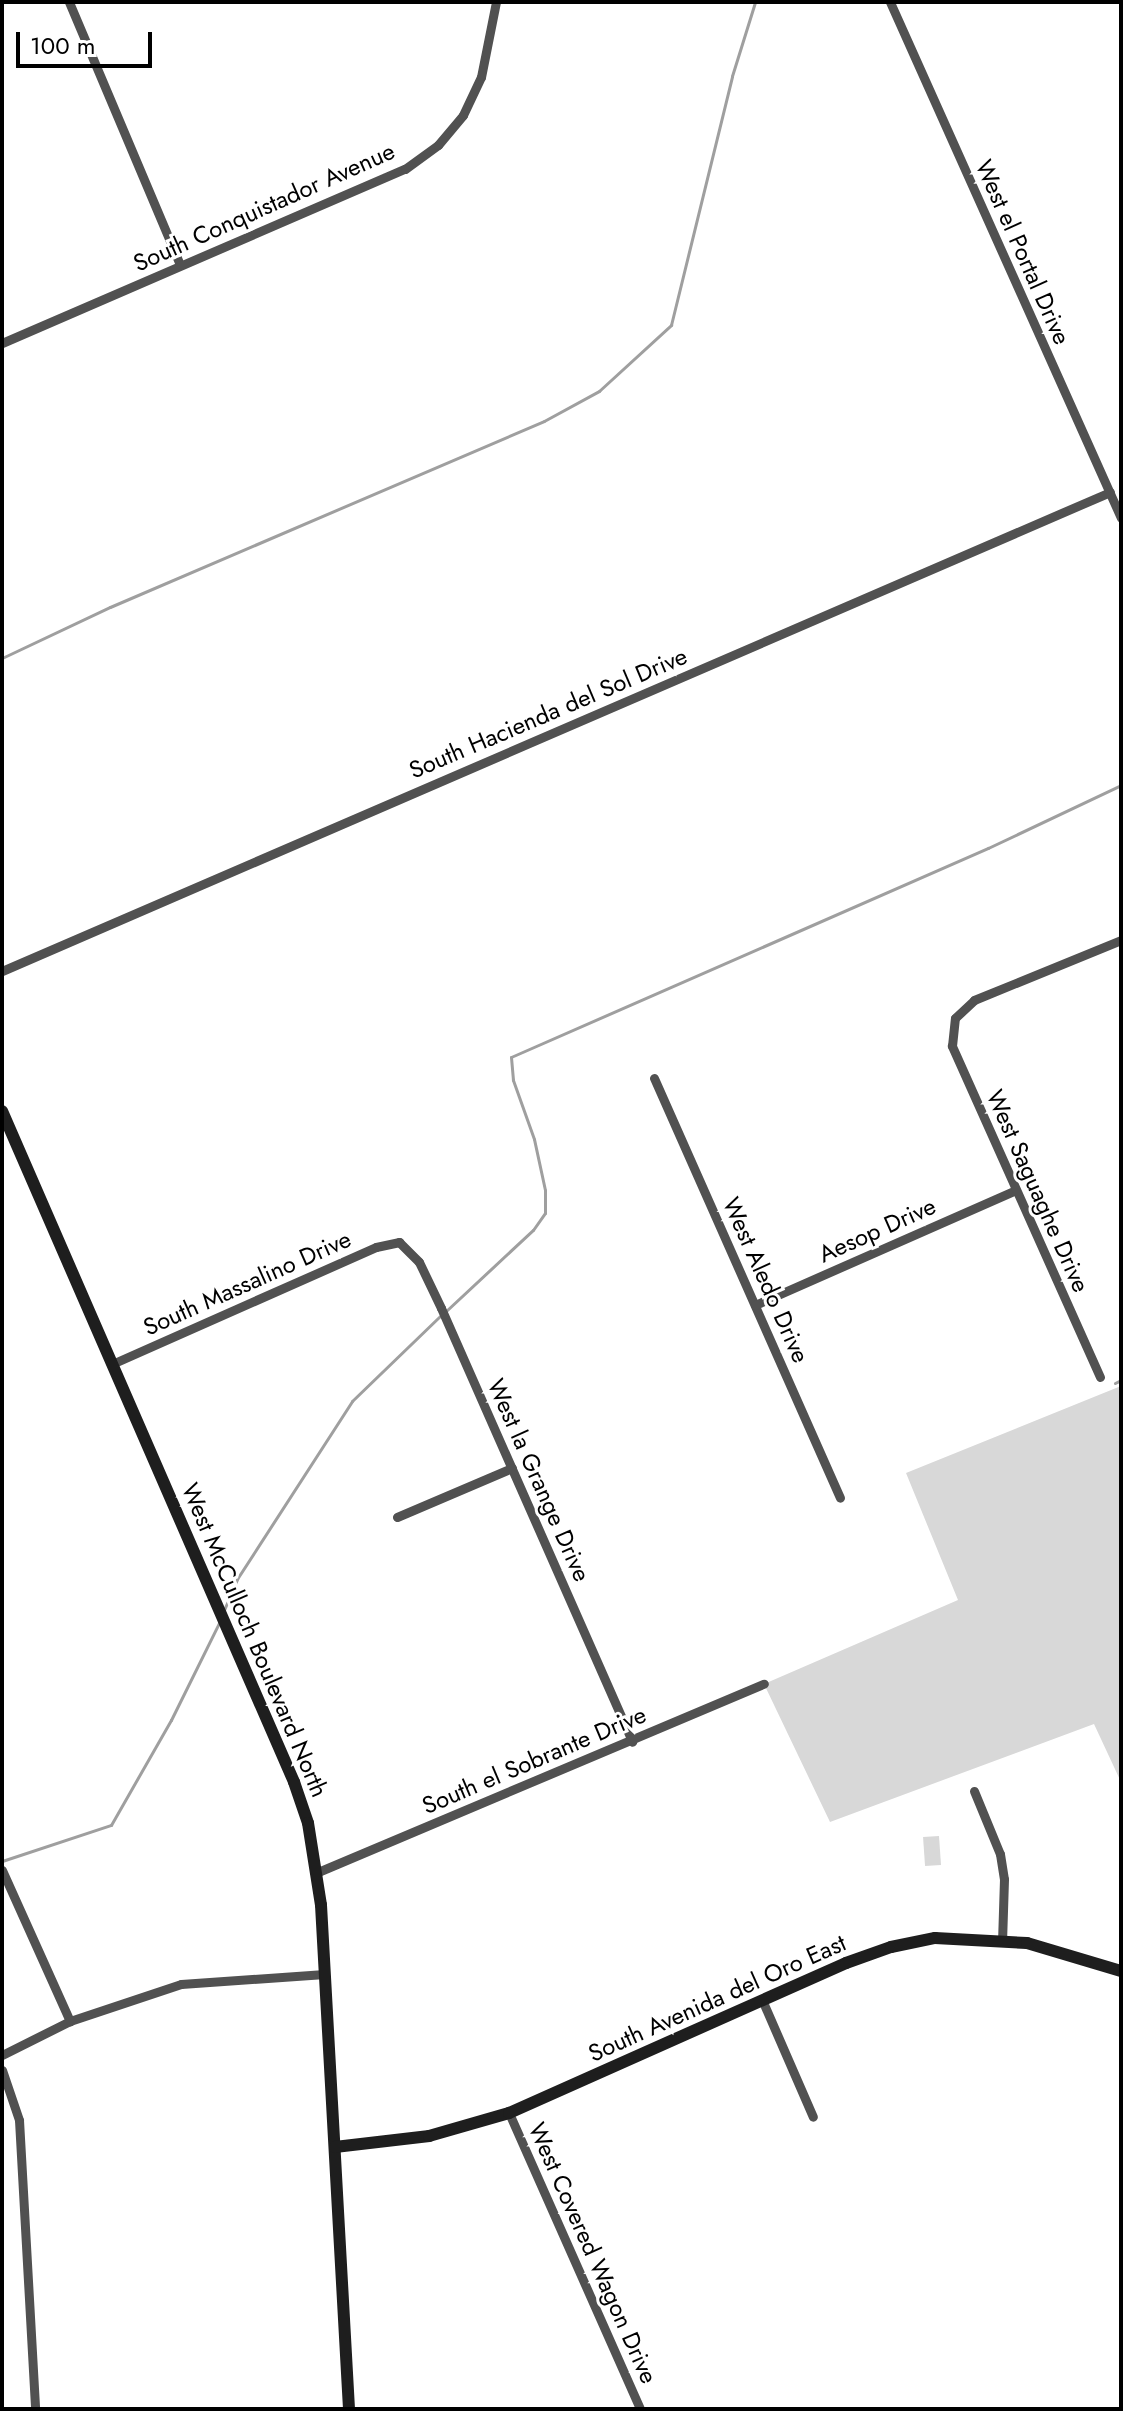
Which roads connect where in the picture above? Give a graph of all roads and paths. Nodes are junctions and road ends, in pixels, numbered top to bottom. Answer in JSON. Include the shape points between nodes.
{"nodes":[{"id":1,"x":69,"y":2,"type":"edge"},
{"id":2,"x":496,"y":2,"type":"edge"},
{"id":3,"x":890,"y":2,"type":"edge"},
{"id":4,"x":180,"y":265,"type":"junction"},
{"id":5,"x":2,"y":343,"type":"edge"},
{"id":6,"x":1110,"y":492,"type":"junction"},
{"id":7,"x":1121,"y":518,"type":"edge"},
{"id":8,"x":1121,"y":940,"type":"edge"},
{"id":9,"x":2,"y":971,"type":"edge"},
{"id":10,"x":654,"y":1078,"type":"dead end"},
{"id":11,"x":2,"y":1111,"type":"edge"},
{"id":12,"x":1014,"y":1191,"type":"junction"},
{"id":13,"x":399,"y":1242,"type":"joint"},
{"id":14,"x":755,"y":1305,"type":"junction"},
{"id":15,"x":112,"y":1364,"type":"junction"},
{"id":16,"x":1100,"y":1377,"type":"dead end"},
{"id":17,"x":512,"y":1468,"type":"junction"},
{"id":18,"x":840,"y":1498,"type":"dead end"},
{"id":19,"x":397,"y":1517,"type":"dead end"},
{"id":20,"x":764,"y":1684,"type":"dead end"},
{"id":21,"x":632,"y":1742,"type":"junction"},
{"id":22,"x":974,"y":1791,"type":"dead end"},
{"id":23,"x":2,"y":1870,"type":"edge"},
{"id":24,"x":318,"y":1872,"type":"junction"},
{"id":25,"x":1002,"y":1941,"type":"junction"},
{"id":26,"x":1121,"y":1971,"type":"edge"},
{"id":27,"x":325,"y":1974,"type":"junction"},
{"id":28,"x":763,"y":2002,"type":"junction"},
{"id":29,"x":70,"y":2021,"type":"junction"},
{"id":30,"x":2,"y":2055,"type":"edge"},
{"id":31,"x":2,"y":2070,"type":"edge"},
{"id":32,"x":509,"y":2113,"type":"junction"},
{"id":33,"x":813,"y":2117,"type":"dead end"},
{"id":34,"x":335,"y":2147,"type":"junction"},
{"id":35,"x":35,"y":2409,"type":"edge"},
{"id":36,"x":349,"y":2409,"type":"edge"},
{"id":37,"x":640,"y":2409,"type":"edge"}],
"edges":[{"from":1,"to":4,"type":"street"},
{"from":2,"to":4,"type":"street","name":"South Conquistador Avenue","via":[[479,83],[463,115],[438,145],[405,169]]},
{"from":3,"to":6,"type":"street","name":"West el Portal Drive"},
{"from":4,"to":5,"type":"street","name":"South Conquistador Avenue"},
{"from":6,"to":7,"type":"street","name":"West el Portal Drive"},
{"from":6,"to":9,"type":"street","name":"South Hacienda del Sol Drive"},
{"from":8,"to":12,"type":"street","name":"West Saguaghe Drive","via":[[974,1000],[955,1018],[952,1046]]},
{"from":10,"to":14,"type":"street","name":"West Aledo Drive"},
{"from":11,"to":15,"type":"main road","name":"West McCulloch Boulevard North"},
{"from":12,"to":14,"type":"street","name":"Aesop Drive"},
{"from":12,"to":16,"type":"street","name":"West Saguaghe Drive"},
{"from":13,"to":15,"type":"street","name":"South Massalino Drive","via":[[376,1247]]},
{"from":13,"to":17,"type":"street","name":"West la Grange Drive","via":[[419,1262]]},
{"from":14,"to":18,"type":"street","name":"West Aledo Drive"},
{"from":15,"to":24,"type":"main road","name":"West McCulloch Boulevard North","via":[[294,1782]]},
{"from":17,"to":19,"type":"street"},
{"from":17,"to":21,"type":"street","name":"West la Grange Drive"},
{"from":20,"to":21,"type":"street","name":"South el Sobrante Drive"},
{"from":21,"to":24,"type":"street","name":"South el Sobrante Drive"},
{"from":22,"to":25,"type":"street","via":[[1002,1866]]},
{"from":23,"to":29,"type":"street"},
{"from":24,"to":27,"type":"main road","name":"West McCulloch Boulevard North"},
{"from":25,"to":26,"type":"main road","name":"South Avenida del Oro East","via":[[1027,1943]]},
{"from":25,"to":28,"type":"main road","name":"South Avenida del Oro East","via":[[935,1938],[891,1947]]},
{"from":27,"to":29,"type":"street","via":[[181,1984]]},
{"from":27,"to":34,"type":"main road","name":"West McCulloch Boulevard North"},
{"from":28,"to":32,"type":"main road","name":"South Avenida del Oro East"},
{"from":28,"to":33,"type":"street"},
{"from":29,"to":30,"type":"street"},
{"from":31,"to":35,"type":"street","via":[[19,2120]]},
{"from":32,"to":34,"type":"main road","name":"South Avenida del Oro East","via":[[429,2136]]},
{"from":32,"to":37,"type":"street","name":"West Covered Wagon Drive"},
{"from":34,"to":36,"type":"main road","name":"West McCulloch Boulevard North"}]}
